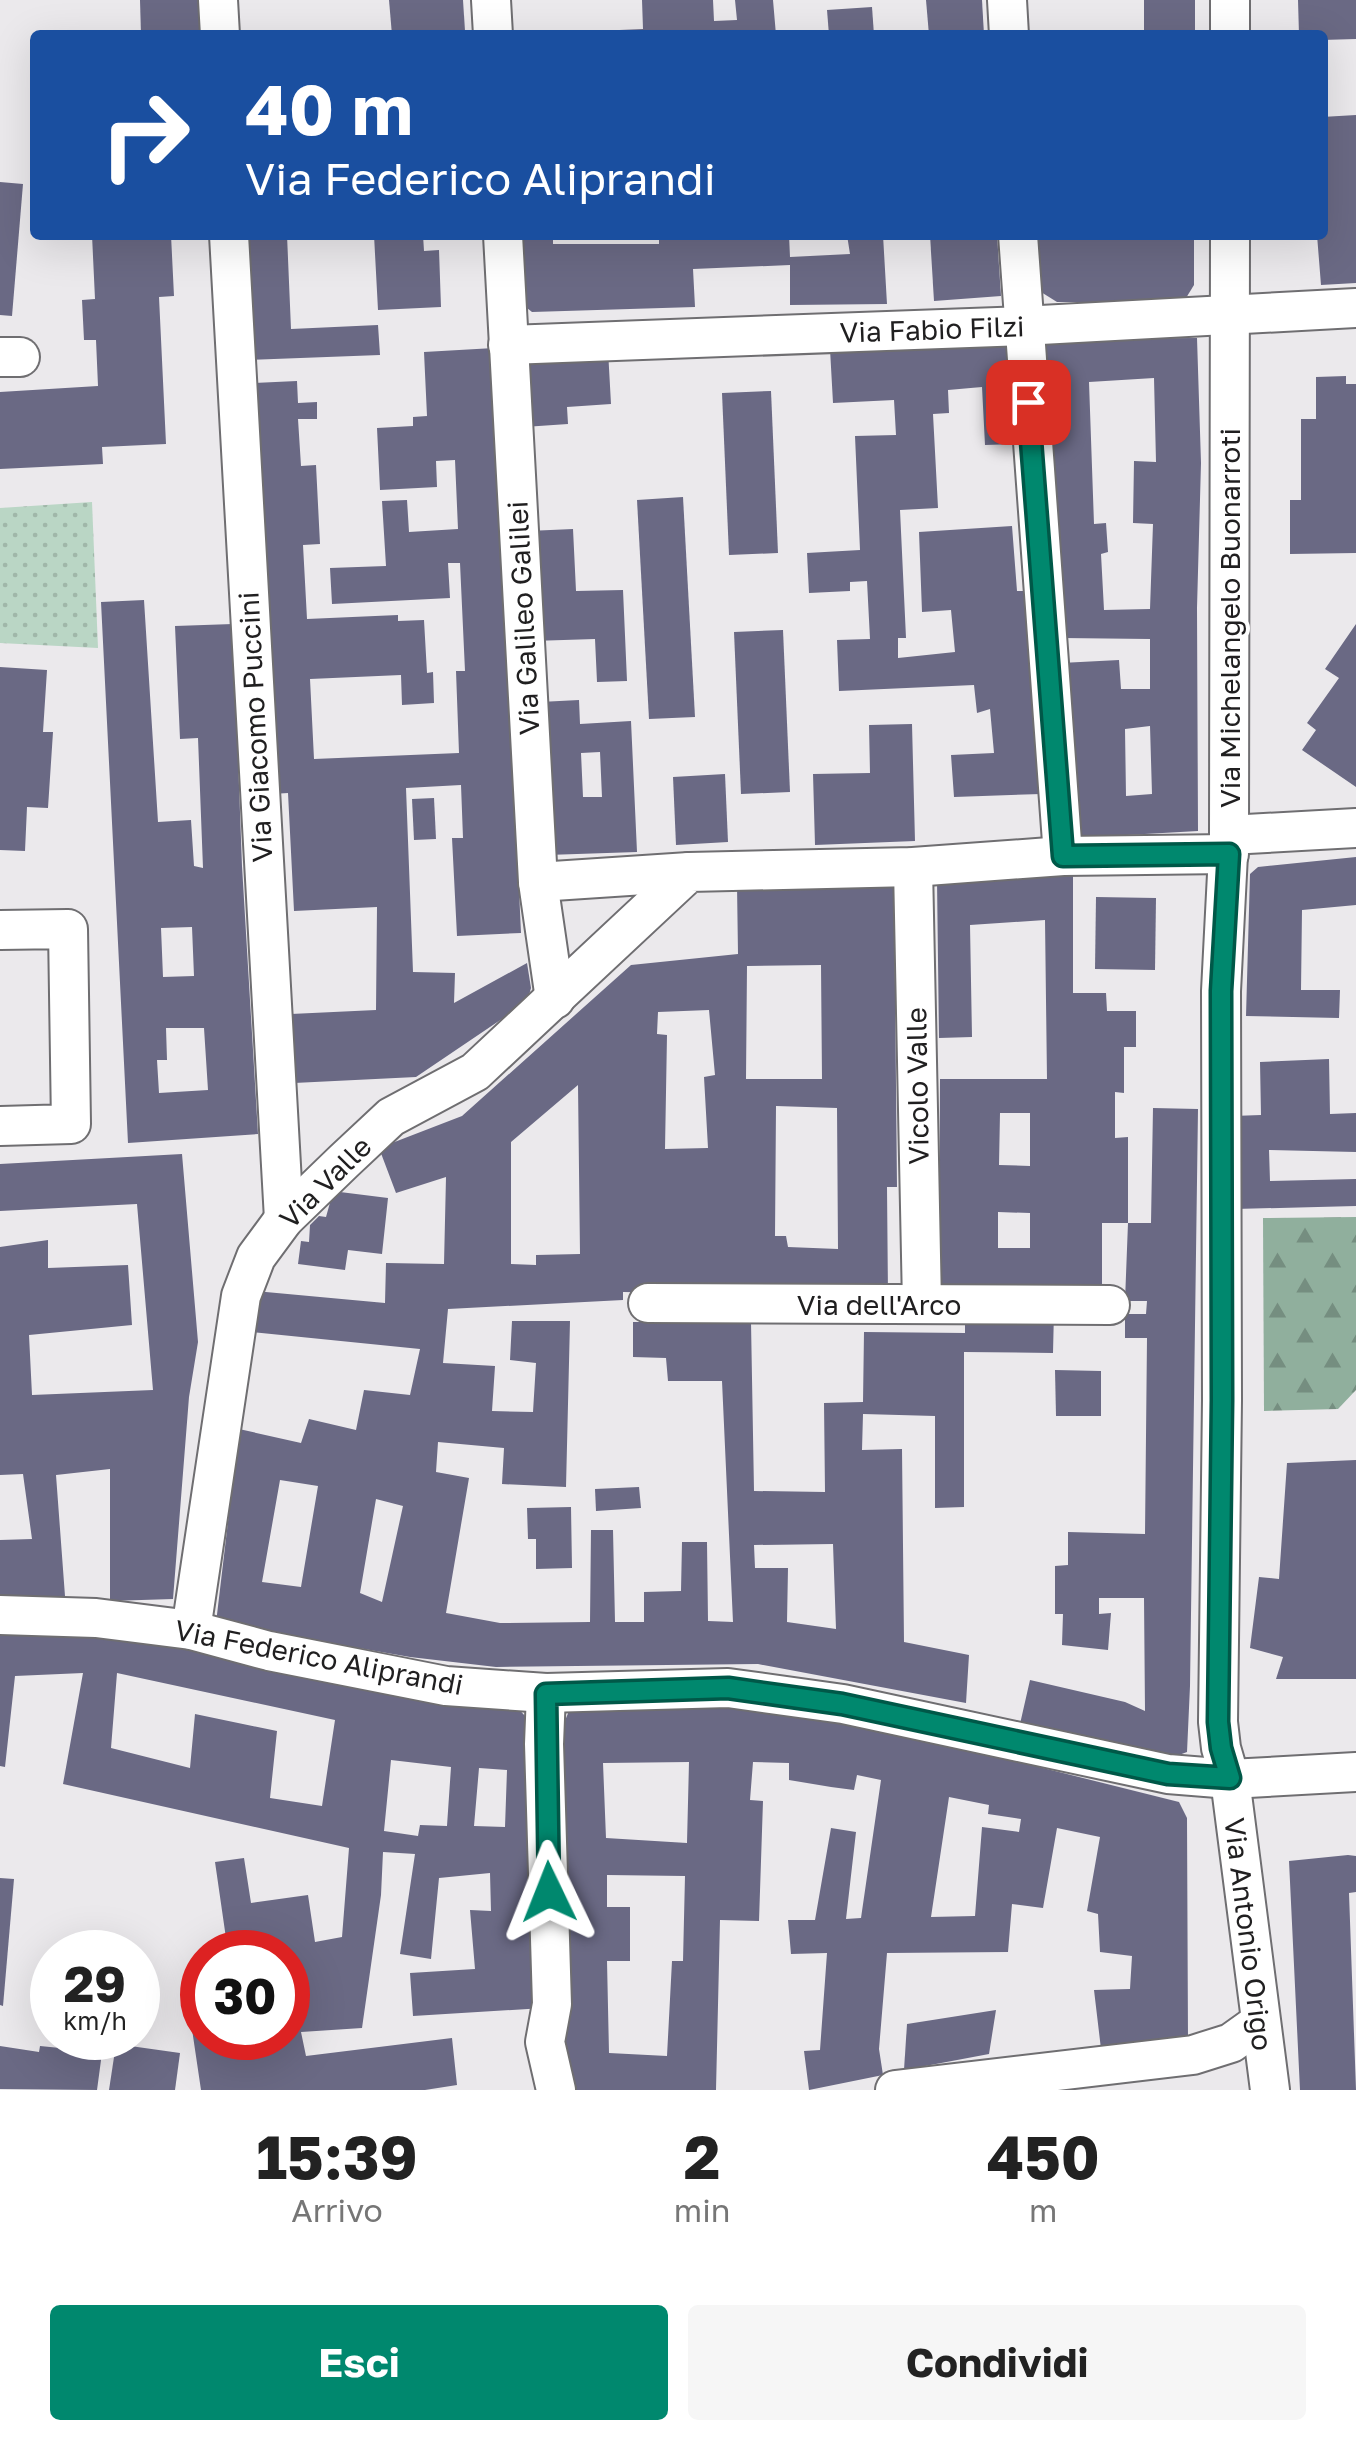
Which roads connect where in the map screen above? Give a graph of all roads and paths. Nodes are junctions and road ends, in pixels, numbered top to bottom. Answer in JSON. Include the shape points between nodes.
{"nodes":[{"id":1,"x":218,"y":0,"type":"edge"},
{"id":2,"x":491,"y":0,"type":"edge"},
{"id":3,"x":1007,"y":0,"type":"edge"},
{"id":4,"x":1230,"y":0,"type":"edge"},
{"id":5,"x":220,"y":30,"type":"edge"},
{"id":6,"x":492,"y":30,"type":"edge"},
{"id":7,"x":1008,"y":30,"type":"edge"},
{"id":8,"x":1230,"y":30,"type":"edge"},
{"id":9,"x":230,"y":240,"type":"edge"},
{"id":10,"x":503,"y":240,"type":"edge"},
{"id":11,"x":1018,"y":240,"type":"edge"},
{"id":12,"x":1230,"y":240,"type":"edge"},
{"id":13,"x":1356,"y":308,"type":"edge"},
{"id":14,"x":1230,"y":316,"type":"junction"},
{"id":15,"x":1022,"y":326,"type":"junction"},
{"id":16,"x":508,"y":345,"type":"junction"},
{"id":17,"x":1356,"y":828,"type":"edge"},
{"id":18,"x":1229,"y":845,"type":"junction"},
{"id":19,"x":1063,"y":856,"type":"junction"},
{"id":20,"x":912,"y":867,"type":"junction"},
{"id":21,"x":689,"y":872,"type":"junction"},
{"id":22,"x":538,"y":882,"type":"junction"},
{"id":23,"x":0,"y":930,"type":"edge"},
{"id":24,"x":555,"y":1000,"type":"junction"},
{"id":25,"x":0,"y":1126,"type":"edge"},
{"id":26,"x":284,"y":1219,"type":"junction"},
{"id":27,"x":648,"y":1303,"type":"dead end"},
{"id":28,"x":922,"y":1304,"type":"junction"},
{"id":29,"x":1110,"y":1306,"type":"dead end"},
{"id":30,"x":0,"y":1615,"type":"edge"},
{"id":31,"x":191,"y":1630,"type":"junction"},
{"id":32,"x":546,"y":1694,"type":"junction"},
{"id":33,"x":1356,"y":1772,"type":"edge"},
{"id":34,"x":1230,"y":1778,"type":"junction"},
{"id":35,"x":1259,"y":2023,"type":"junction"},
{"id":36,"x":556,"y":2090,"type":"edge"},
{"id":37,"x":895,"y":2090,"type":"edge"},
{"id":38,"x":1270,"y":2090,"type":"edge"}],
"edges":[{"from":1,"to":5,"type":"street"},
{"from":2,"to":6,"type":"street"},
{"from":3,"to":7,"type":"street"},
{"from":4,"to":8,"type":"street"},
{"from":9,"to":26,"type":"street","name":"Via Giacomo Puccini"},
{"from":10,"to":16,"type":"street","name":"Via Galileo Galilei"},
{"from":11,"to":15,"type":"street"},
{"from":12,"to":14,"type":"street","name":"Via Michelangelo Buonarroti"},
{"from":13,"to":14,"type":"street","name":"Via Fabio Filzi"},
{"from":14,"to":15,"type":"street","name":"Via Fabio Filzi"},
{"from":14,"to":18,"type":"street","name":"Via Michelangelo Buonarroti"},
{"from":15,"to":16,"type":"street","name":"Via Fabio Filzi"},
{"from":15,"to":19,"type":"street"},
{"from":16,"to":22,"type":"street","name":"Via Galileo Galilei"},
{"from":17,"to":18,"type":"street"},
{"from":18,"to":19,"type":"street"},
{"from":18,"to":34,"type":"street","name":"Via Michelangelo Buonarroti","via":[[1221,991],[1218,1722]]},
{"from":19,"to":20,"type":"street"},
{"from":20,"to":21,"type":"street"},
{"from":20,"to":28,"type":"street","name":"Vicolo Valle"},
{"from":21,"to":22,"type":"street"},
{"from":21,"to":24,"type":"street","name":"Via Valle"},
{"from":22,"to":24,"type":"street","name":"Via Galileo Galilei"},
{"from":23,"to":25,"type":"street","via":[[68,929],[70,1104],[70,1124]]},
{"from":24,"to":26,"type":"street","name":"Via Valle","via":[[476,1072],[392,1117]]},
{"from":26,"to":31,"type":"street","name":"Via Valle","via":[[256,1256],[241,1296]]},
{"from":27,"to":28,"type":"street","name":"Via dell'Arco"},
{"from":28,"to":29,"type":"street","name":"Via dell'Arco"},
{"from":30,"to":31,"type":"street","name":"Via Federico Aliprandi"},
{"from":31,"to":32,"type":"street","name":"Via Federico Aliprandi","via":[[446,1686]]},
{"from":32,"to":34,"type":"street","name":"Via Federico Aliprandi","via":[[728,1688],[842,1704],[1168,1774]]},
{"from":32,"to":36,"type":"street","via":[[552,2004],[545,2042]]},
{"from":33,"to":34,"type":"street","name":"Via Federico Aliprandi"},
{"from":34,"to":35,"type":"street","name":"Via Antonio Origo"},
{"from":35,"to":37,"type":"street","via":[[1232,2044],[1193,2054]]},
{"from":35,"to":38,"type":"street","name":"Via Antonio Origo"}]}
